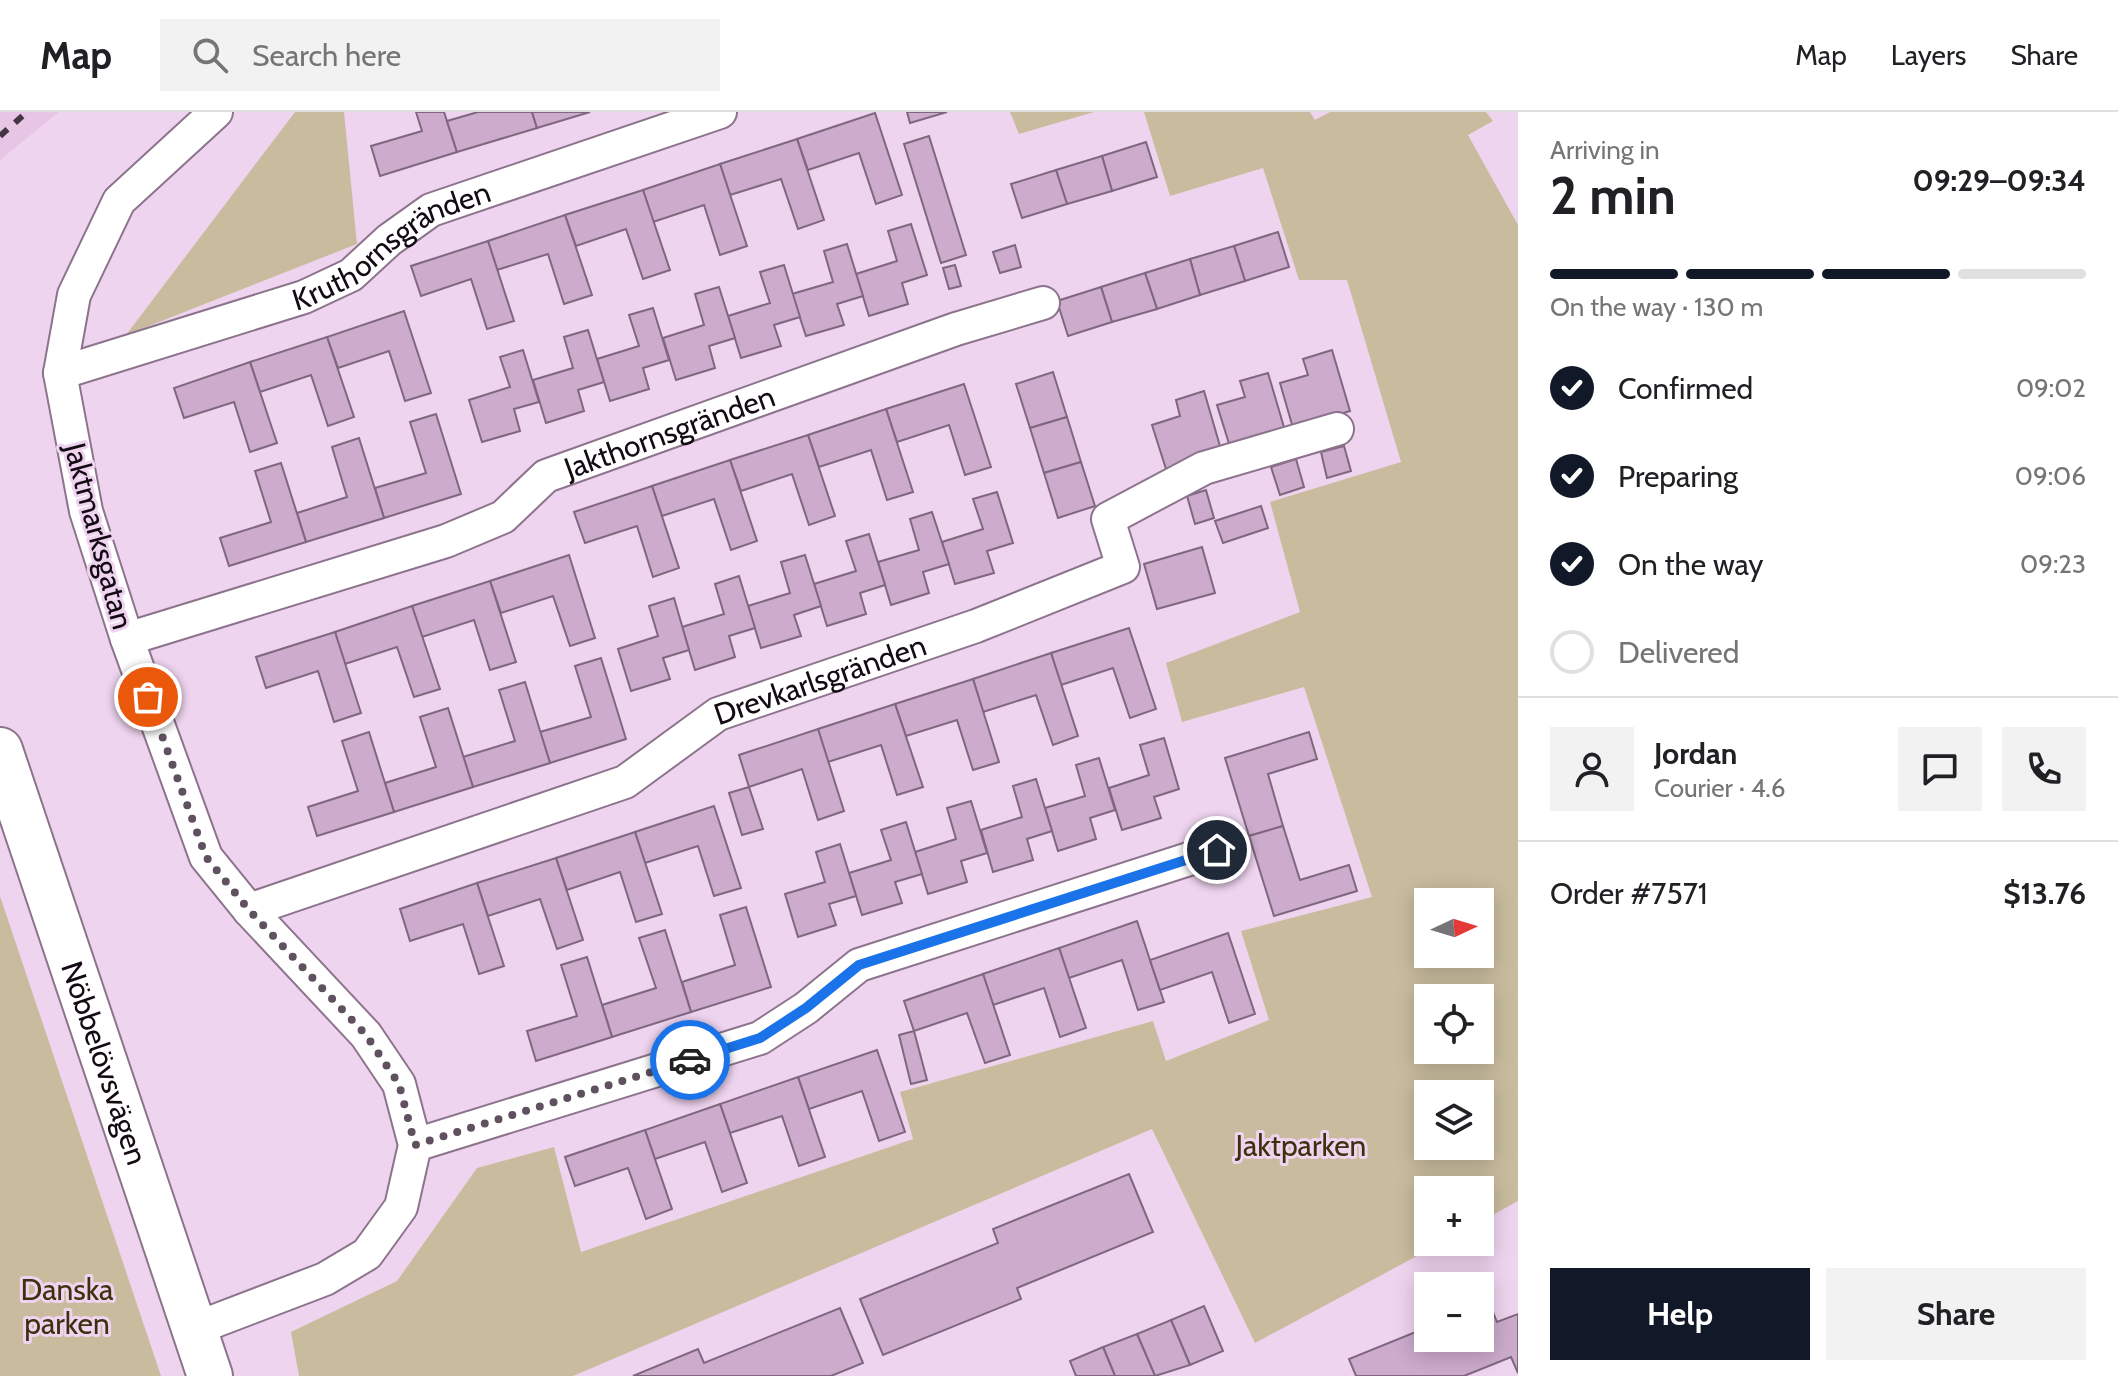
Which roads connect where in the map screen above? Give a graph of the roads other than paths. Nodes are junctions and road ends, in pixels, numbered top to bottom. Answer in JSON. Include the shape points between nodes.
{"nodes":[{"id":1,"x":216,"y":112,"type":"edge"},
{"id":2,"x":720,"y":112,"type":"edge"},
{"id":3,"x":1043,"y":303,"type":"dead end"},
{"id":4,"x":60,"y":373,"type":"junction"},
{"id":5,"x":1337,"y":429,"type":"dead end"},
{"id":6,"x":127,"y":639,"type":"junction"},
{"id":7,"x":0,"y":750,"type":"edge"},
{"id":8,"x":1217,"y":850,"type":"dead end"},
{"id":9,"x":249,"y":910,"type":"junction"},
{"id":10,"x":415,"y":1145,"type":"junction"},
{"id":11,"x":194,"y":1329,"type":"junction"},
{"id":12,"x":210,"y":1376,"type":"edge"}],
"edges":[{"from":1,"to":4,"type":"street","name":"Jaktmarksgatan","via":[[119,201],[74,295]]},
{"from":2,"to":4,"type":"street","name":"Kruthornsgränden","via":[[431,210],[351,275],[304,297]]},
{"from":3,"to":6,"type":"street","name":"Jakthornsgränden","via":[[956,329],[546,476],[503,517],[446,541]]},
{"from":4,"to":6,"type":"street","name":"Jaktmarksgatan","via":[[86,511]]},
{"from":5,"to":9,"type":"street","name":"Drevkarlsgränden","via":[[1204,468],[1108,519],[1123,567],[976,626],[718,714],[625,782]]},
{"from":6,"to":9,"type":"street","name":"Jaktmarksgatan","via":[[206,857]]},
{"from":7,"to":11,"type":"street","name":"Nöbbelövsvägen"},
{"from":8,"to":10,"type":"street","via":[[859,965],[760,1038]]},
{"from":9,"to":10,"type":"street","name":"Jaktmarksgatan","via":[[366,1035],[399,1084]]},
{"from":10,"to":11,"type":"street","name":"Jaktmarksgatan","via":[[401,1207],[367,1254],[325,1279]]},
{"from":11,"to":12,"type":"street","name":"Nöbbelövsvägen"}]}
